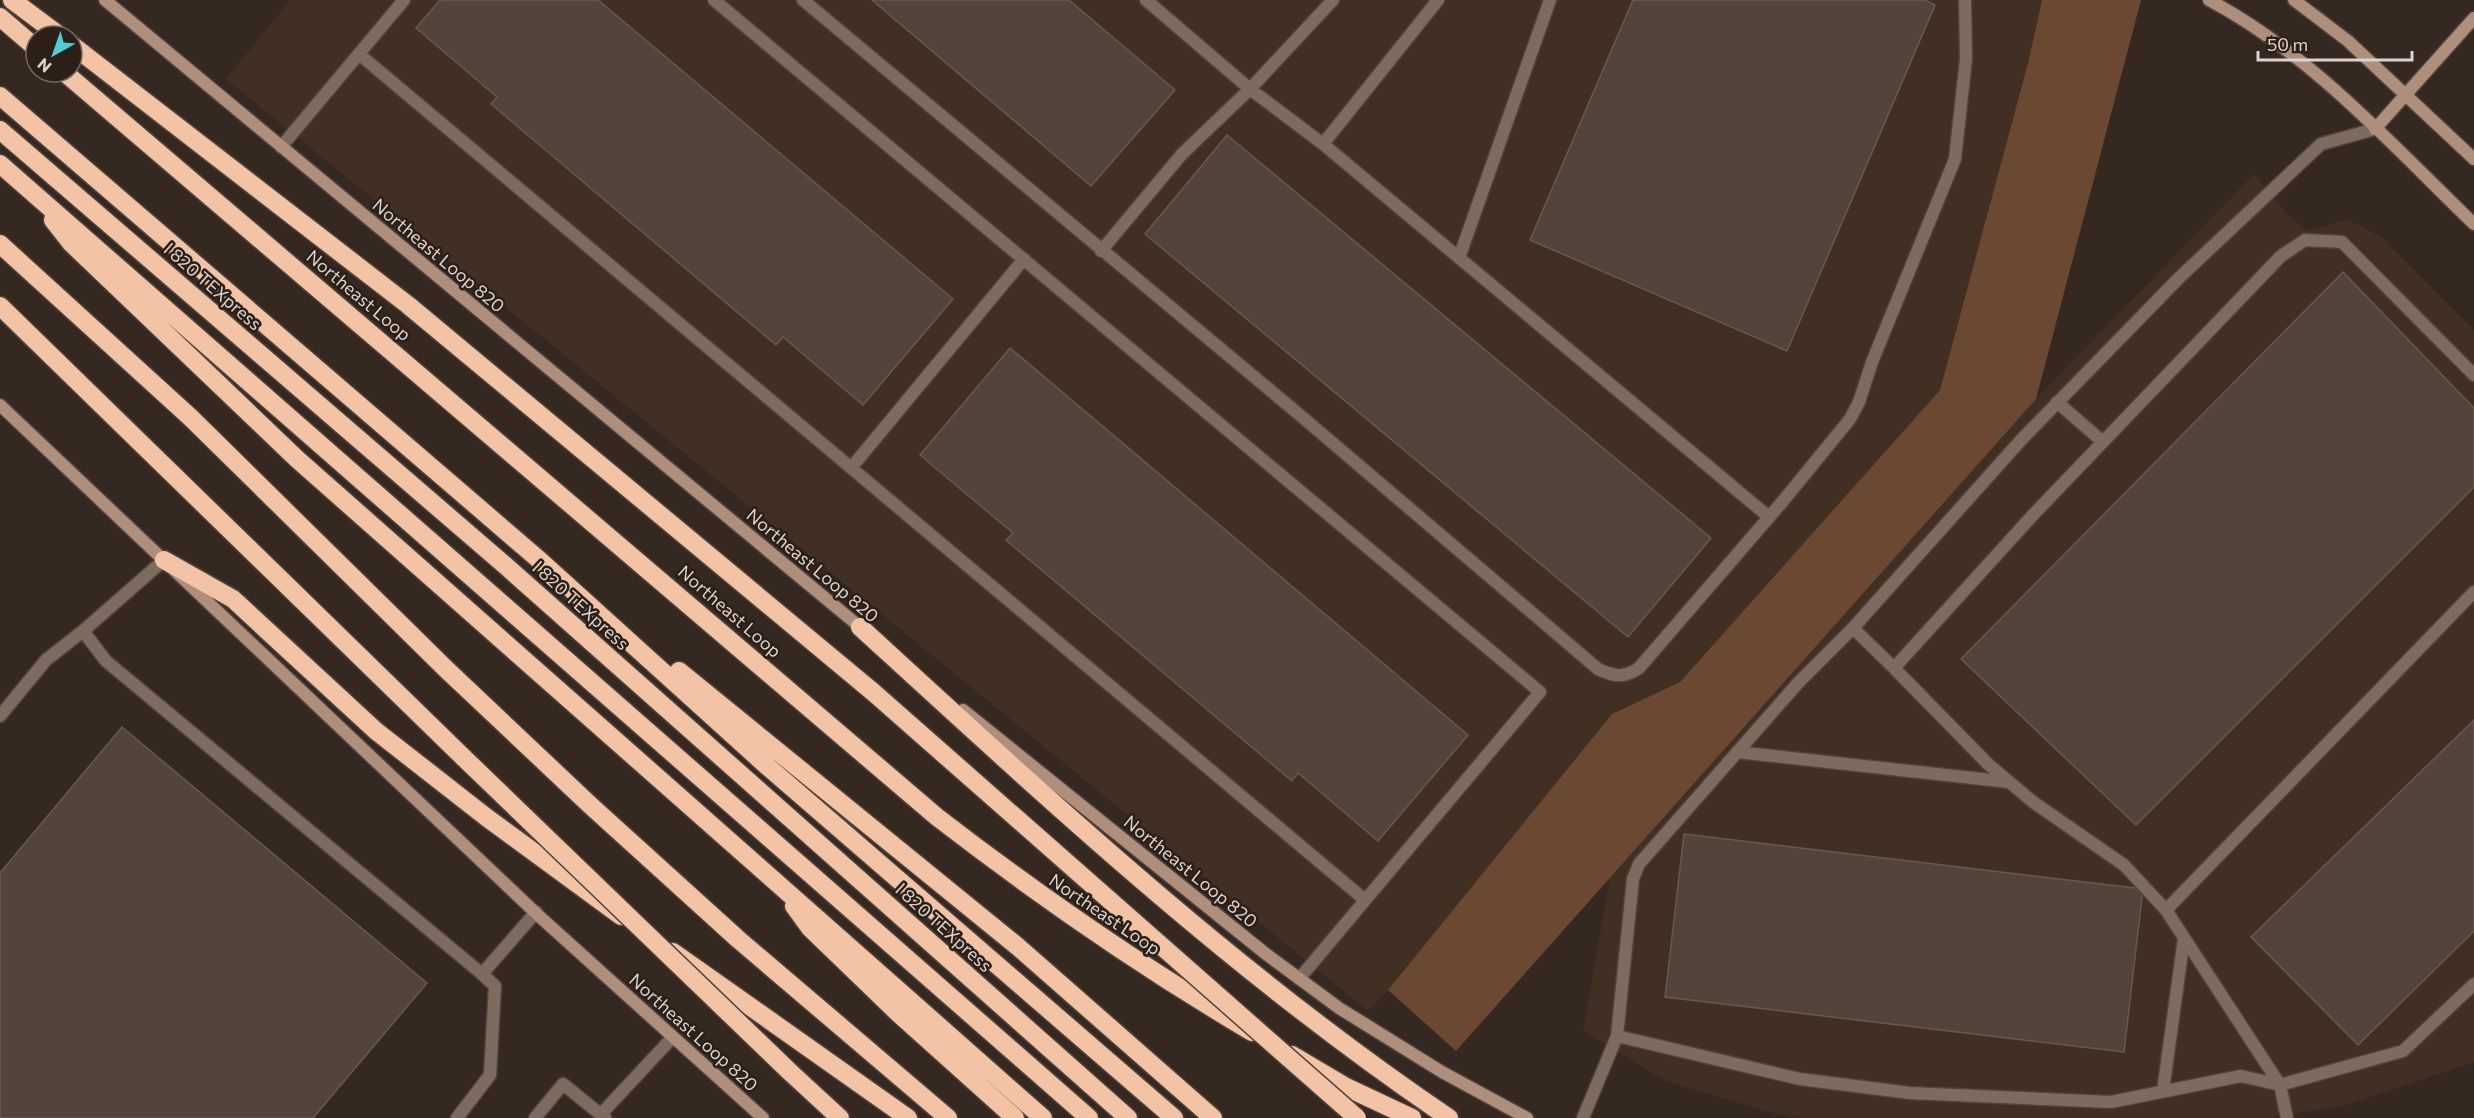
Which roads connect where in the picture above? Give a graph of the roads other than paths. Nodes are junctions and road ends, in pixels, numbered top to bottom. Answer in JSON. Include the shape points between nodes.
{"nodes":[{"id":1,"x":12,"y":0,"type":"edge"},
{"id":2,"x":105,"y":0,"type":"edge"},
{"id":3,"x":404,"y":0,"type":"edge"},
{"id":4,"x":714,"y":0,"type":"edge"},
{"id":5,"x":803,"y":0,"type":"edge"},
{"id":6,"x":1146,"y":0,"type":"edge"},
{"id":7,"x":1333,"y":0,"type":"edge"},
{"id":8,"x":1438,"y":0,"type":"edge"},
{"id":9,"x":1550,"y":0,"type":"edge"},
{"id":10,"x":1965,"y":0,"type":"edge"},
{"id":11,"x":2210,"y":0,"type":"edge"},
{"id":12,"x":2294,"y":0,"type":"edge"},
{"id":13,"x":0,"y":17,"type":"edge"},
{"id":14,"x":2474,"y":18,"type":"edge"},
{"id":15,"x":44,"y":24,"type":"edge"},
{"id":16,"x":24,"y":38,"type":"edge"},
{"id":17,"x":84,"y":54,"type":"edge"},
{"id":18,"x":358,"y":54,"type":"junction"},
{"id":19,"x":78,"y":84,"type":"edge"},
{"id":20,"x":1250,"y":89,"type":"junction"},
{"id":21,"x":2406,"y":95,"type":"junction"},
{"id":22,"x":0,"y":96,"type":"edge"},
{"id":23,"x":2375,"y":129,"type":"junction"},
{"id":24,"x":0,"y":130,"type":"edge"},
{"id":25,"x":1323,"y":144,"type":"junction"},
{"id":26,"x":281,"y":147,"type":"junction"},
{"id":27,"x":2474,"y":159,"type":"edge"},
{"id":28,"x":0,"y":164,"type":"edge"},
{"id":29,"x":35,"y":194,"type":"junction"},
{"id":30,"x":2474,"y":224,"type":"edge"},
{"id":31,"x":0,"y":243,"type":"edge"},
{"id":32,"x":1101,"y":251,"type":"junction"},
{"id":33,"x":1459,"y":258,"type":"junction"},
{"id":34,"x":1024,"y":259,"type":"junction"},
{"id":35,"x":0,"y":306,"type":"edge"},
{"id":36,"x":2474,"y":375,"type":"edge"},
{"id":37,"x":2057,"y":402,"type":"junction"},
{"id":38,"x":0,"y":405,"type":"edge"},
{"id":39,"x":2103,"y":442,"type":"junction"},
{"id":40,"x":850,"y":468,"type":"junction"},
{"id":41,"x":1769,"y":517,"type":"junction"},
{"id":42,"x":537,"y":558,"type":"junction"},
{"id":43,"x":164,"y":560,"type":"junction"},
{"id":44,"x":2474,"y":592,"type":"edge"},
{"id":45,"x":860,"y":627,"type":"junction"},
{"id":46,"x":1852,"y":628,"type":"junction"},
{"id":47,"x":83,"y":631,"type":"junction"},
{"id":48,"x":1894,"y":668,"type":"junction"},
{"id":49,"x":0,"y":716,"type":"edge"},
{"id":50,"x":1737,"y":752,"type":"junction"},
{"id":51,"x":2009,"y":782,"type":"junction"},
{"id":52,"x":777,"y":883,"type":"junction"},
{"id":53,"x":1365,"y":900,"type":"junction"},
{"id":54,"x":2166,"y":910,"type":"junction"},
{"id":55,"x":536,"y":912,"type":"junction"},
{"id":56,"x":2184,"y":939,"type":"junction"},
{"id":57,"x":482,"y":974,"type":"junction"},
{"id":58,"x":1299,"y":978,"type":"junction"},
{"id":59,"x":2474,"y":984,"type":"edge"},
{"id":60,"x":1617,"y":1036,"type":"junction"},
{"id":61,"x":672,"y":1038,"type":"junction"},
{"id":62,"x":2280,"y":1085,"type":"junction"},
{"id":63,"x":2163,"y":1091,"type":"junction"},
{"id":64,"x":603,"y":1116,"type":"edge"},
{"id":65,"x":457,"y":1118,"type":"edge"},
{"id":66,"x":535,"y":1118,"type":"edge"},
{"id":67,"x":763,"y":1118,"type":"edge"},
{"id":68,"x":840,"y":1118,"type":"edge"},
{"id":69,"x":908,"y":1118,"type":"edge"},
{"id":70,"x":948,"y":1118,"type":"edge"},
{"id":71,"x":1015,"y":1118,"type":"edge"},
{"id":72,"x":1043,"y":1118,"type":"edge"},
{"id":73,"x":1089,"y":1118,"type":"edge"},
{"id":74,"x":1128,"y":1118,"type":"edge"},
{"id":75,"x":1174,"y":1118,"type":"edge"},
{"id":76,"x":1213,"y":1118,"type":"edge"},
{"id":77,"x":1357,"y":1118,"type":"edge"},
{"id":78,"x":1412,"y":1118,"type":"edge"},
{"id":79,"x":1449,"y":1118,"type":"edge"},
{"id":80,"x":1527,"y":1118,"type":"edge"},
{"id":81,"x":1583,"y":1118,"type":"edge"},
{"id":82,"x":2288,"y":1118,"type":"edge"}],
"edges":[{"from":1,"to":15,"type":"highway"},
{"from":2,"to":26,"type":"main road","name":"Northeast Loop 820"},
{"from":3,"to":18,"type":"lane"},
{"from":4,"to":34,"type":"lane"},
{"from":5,"to":32,"type":"lane"},
{"from":6,"to":20,"type":"lane"},
{"from":7,"to":20,"type":"lane"},
{"from":8,"to":25,"type":"lane"},
{"from":9,"to":33,"type":"lane"},
{"from":10,"to":41,"type":"lane","via":[[1966,60],[1956,159],[1859,402],[1850,419]]},
{"from":11,"to":23,"type":"main road","via":[[2236,14],[2322,78]]},
{"from":12,"to":21,"type":"main road","via":[[2348,41]]},
{"from":13,"to":16,"type":"highway"},
{"from":14,"to":21,"type":"main road"},
{"from":17,"to":77,"type":"highway","bridge":true,"via":[[408,305],[873,692]]},
{"from":18,"to":26,"type":"lane"},
{"from":18,"to":40,"type":"lane"},
{"from":19,"to":78,"type":"highway","name":"Northeast Loop","via":[[937,818],[1027,886],[1179,989],[1346,1087]]},
{"from":20,"to":25,"type":"lane"},
{"from":20,"to":32,"type":"lane","via":[[1182,154]]},
{"from":21,"to":23,"type":"main road"},
{"from":21,"to":27,"type":"main road"},
{"from":22,"to":42,"type":"highway"},
{"from":23,"to":30,"type":"main road"},
{"from":23,"to":37,"type":"lane","via":[[2320,144],[2179,278]]},
{"from":24,"to":74,"type":"highway","name":"I 820 TEXpress","via":[[507,567]]},
{"from":25,"to":33,"type":"lane"},
{"from":26,"to":45,"type":"main road","name":"Northeast Loop 820"},
{"from":28,"to":29,"type":"highway"},
{"from":29,"to":52,"type":"highway","via":[[70,243],[297,459]]},
{"from":29,"to":73,"type":"highway"},
{"from":31,"to":70,"type":"highway","via":[[189,417],[590,805],[739,940]]},
{"from":32,"to":41,"type":"lane","via":[[1598,669],[1612,676],[1627,676],[1639,668]]},
{"from":33,"to":41,"type":"lane"},
{"from":34,"to":40,"type":"lane"},
{"from":34,"to":53,"type":"lane","via":[[1540,692]]},
{"from":35,"to":68,"type":"highway","bridge":true},
{"from":36,"to":39,"type":"lane","via":[[2342,243],[2305,240],[2281,256]]},
{"from":37,"to":39,"type":"lane"},
{"from":37,"to":46,"type":"lane"},
{"from":38,"to":43,"type":"main road","name":"Northeast Loop 820"},
{"from":39,"to":48,"type":"lane"},
{"from":40,"to":53,"type":"lane"},
{"from":42,"to":75,"type":"highway","via":[[767,766]]},
{"from":42,"to":76,"type":"highway","via":[[1017,946]]},
{"from":43,"to":47,"type":"lane"},
{"from":43,"to":55,"type":"main road","name":"Northeast Loop 820"},
{"from":43,"to":69,"type":"highway","via":[[233,600],[376,731],[585,892]]},
{"from":44,"to":54,"type":"lane"},
{"from":45,"to":58,"type":"main road","name":"Northeast Loop 820"},
{"from":45,"to":79,"type":"highway","via":[[1172,909],[1328,1033]]},
{"from":46,"to":48,"type":"lane"},
{"from":46,"to":50,"type":"lane"},
{"from":47,"to":49,"type":"lane","via":[[46,660]]},
{"from":47,"to":57,"type":"lane","via":[[106,661]]},
{"from":48,"to":51,"type":"lane"},
{"from":50,"to":51,"type":"lane"},
{"from":50,"to":60,"type":"lane","via":[[1639,864],[1633,879]]},
{"from":51,"to":54,"type":"lane","via":[[2124,865]]},
{"from":52,"to":71,"type":"highway","via":[[810,928]]},
{"from":52,"to":72,"type":"highway"},
{"from":53,"to":58,"type":"lane"},
{"from":54,"to":56,"type":"lane"},
{"from":55,"to":57,"type":"lane"},
{"from":55,"to":61,"type":"main road","name":"Northeast Loop 820"},
{"from":56,"to":62,"type":"lane"},
{"from":56,"to":63,"type":"lane"},
{"from":57,"to":65,"type":"lane","via":[[495,986],[490,1075]]},
{"from":58,"to":80,"type":"main road","name":"Northeast Loop 820","via":[[1442,1072]]},
{"from":59,"to":62,"type":"lane","via":[[2403,1051]]},
{"from":60,"to":63,"type":"lane","via":[[1800,1079],[1910,1093],[2110,1101]]},
{"from":60,"to":81,"type":"lane"},
{"from":61,"to":64,"type":"lane"},
{"from":61,"to":67,"type":"main road","name":"Northeast Loop 820"},
{"from":62,"to":63,"type":"lane","via":[[2241,1076]]},
{"from":62,"to":82,"type":"lane"},
{"from":64,"to":66,"type":"lane","via":[[562,1084]]}]}
